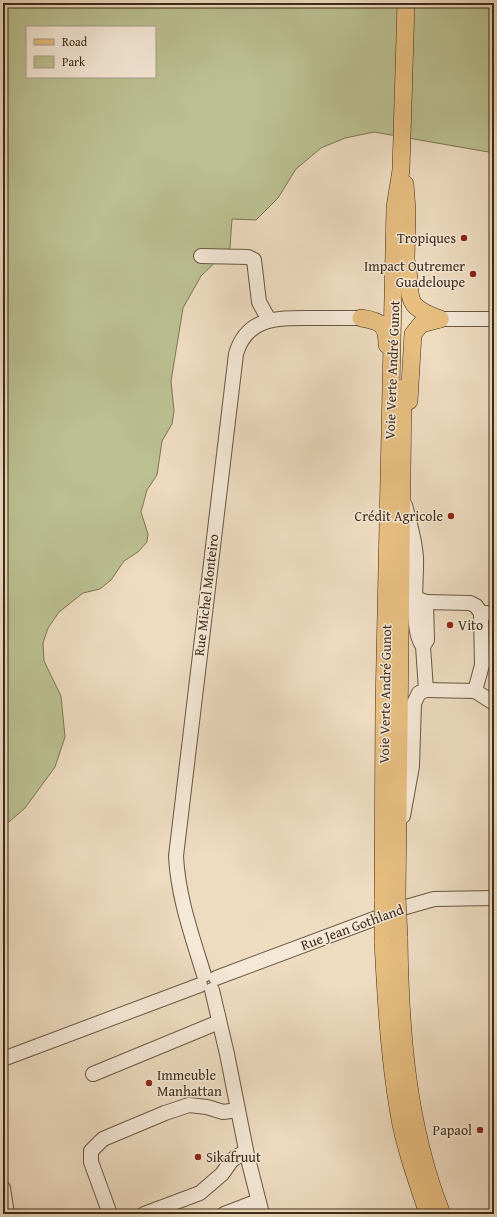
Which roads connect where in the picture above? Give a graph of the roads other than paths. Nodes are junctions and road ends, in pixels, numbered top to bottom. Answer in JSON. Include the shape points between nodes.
{"nodes":[{"id":1,"x":406,"y":3,"type":"edge"},
{"id":2,"x":201,"y":256,"type":"dead end"},
{"id":3,"x":400,"y":264,"type":"junction"},
{"id":4,"x":361,"y":318,"type":"junction"},
{"id":5,"x":440,"y":319,"type":"junction"},
{"id":6,"x":494,"y":319,"type":"edge"},
{"id":7,"x":269,"y":320,"type":"junction"},
{"id":8,"x":397,"y":416,"type":"junction"},
{"id":9,"x":402,"y":493,"type":"junction"},
{"id":10,"x":421,"y":600,"type":"junction"},
{"id":11,"x":488,"y":613,"type":"edge"},
{"id":12,"x":426,"y":690,"type":"junction"},
{"id":13,"x":475,"y":691,"type":"junction"},
{"id":14,"x":494,"y":703,"type":"edge"},
{"id":15,"x":398,"y":838,"type":"junction"},
{"id":16,"x":494,"y":898,"type":"edge"},
{"id":17,"x":390,"y":899,"type":"junction"},
{"id":18,"x":391,"y":939,"type":"junction"},
{"id":19,"x":208,"y":982,"type":"junction"},
{"id":20,"x":219,"y":1022,"type":"junction"},
{"id":21,"x":3,"y":1059,"type":"edge"},
{"id":22,"x":93,"y":1074,"type":"dead end"},
{"id":23,"x":238,"y":1110,"type":"junction"},
{"id":24,"x":246,"y":1151,"type":"junction"},
{"id":25,"x":3,"y":1188,"type":"edge"},
{"id":26,"x":258,"y":1200,"type":"junction"},
{"id":27,"x":245,"y":1211,"type":"edge"},
{"id":28,"x":7,"y":1214,"type":"edge"},
{"id":29,"x":110,"y":1214,"type":"edge"},
{"id":30,"x":144,"y":1214,"type":"edge"},
{"id":31,"x":224,"y":1214,"type":"edge"},
{"id":32,"x":262,"y":1214,"type":"edge"},
{"id":33,"x":428,"y":1214,"type":"edge"},
{"id":34,"x":442,"y":1214,"type":"edge"}],
"edges":[{"from":1,"to":3,"type":"main road","name":"Voie Verte André Gunot","via":[[402,170],[407,210]]},
{"from":2,"to":7,"type":"street","via":[[248,257],[254,260],[259,302]]},
{"from":3,"to":4,"type":"main road","via":[[388,304],[379,312]]},
{"from":3,"to":5,"type":"main road","via":[[409,273],[414,306],[424,314]]},
{"from":3,"to":8,"type":"main road","name":"Voie Verte André Gunot"},
{"from":4,"to":7,"type":"street","name":"Rue Michel Monteiro"},
{"from":4,"to":8,"type":"main road","via":[[378,322],[386,332],[386,404]]},
{"from":5,"to":6,"type":"street"},
{"from":5,"to":8,"type":"main road","via":[[421,324],[413,334],[409,401]]},
{"from":7,"to":19,"type":"street","name":"Rue Michel Monteiro","via":[[250,329],[242,337],[233,370],[176,856],[179,888]]},
{"from":8,"to":9,"type":"main road","name":"Voie Verte André Gunot"},
{"from":8,"to":17,"type":"main road","name":"Voie Verte André Gunot","via":[[384,705]]},
{"from":9,"to":10,"type":"street","via":[[414,540]]},
{"from":9,"to":15,"type":"main road","name":"Voie Verte André Gunot"},
{"from":10,"to":11,"type":"street","via":[[470,603]]},
{"from":10,"to":12,"type":"street","via":[[416,628],[423,646]]},
{"from":11,"to":13,"type":"street","via":[[482,665]]},
{"from":12,"to":13,"type":"street"},
{"from":12,"to":15,"type":"street","via":[[420,693],[414,703],[412,766]]},
{"from":13,"to":14,"type":"street"},
{"from":15,"to":17,"type":"main road","name":"Voie Verte André Gunot"},
{"from":16,"to":19,"type":"street","name":"Rue Jean Gothland","via":[[434,900],[406,907]]},
{"from":17,"to":18,"type":"main road","name":"Voie Verte André Gunot","bridge":true},
{"from":18,"to":33,"type":"main road","name":"Voie Verte André Gunot","via":[[388,1037],[399,1115]]},
{"from":18,"to":34,"type":"main road","name":"Voie Verte André Gunot","via":[[408,1080],[419,1138]]},
{"from":19,"to":20,"type":"street","name":"Rue Michel Monteiro"},
{"from":19,"to":21,"type":"street","name":"Rue Jean Gothland"},
{"from":20,"to":22,"type":"street"},
{"from":20,"to":23,"type":"street","name":"Rue Michel Monteiro"},
{"from":23,"to":24,"type":"street","name":"Rue Michel Monteiro"},
{"from":23,"to":29,"type":"street","via":[[223,1112],[189,1105],[103,1139],[91,1151],[91,1162]]},
{"from":24,"to":26,"type":"street","name":"Rue Michel Monteiro"},
{"from":24,"to":30,"type":"street","via":[[232,1160],[222,1174],[200,1193]]},
{"from":25,"to":28,"type":"street"},
{"from":26,"to":27,"type":"street"},
{"from":26,"to":32,"type":"street","name":"Rue Michel Monteiro"},
{"from":27,"to":31,"type":"street"}]}
